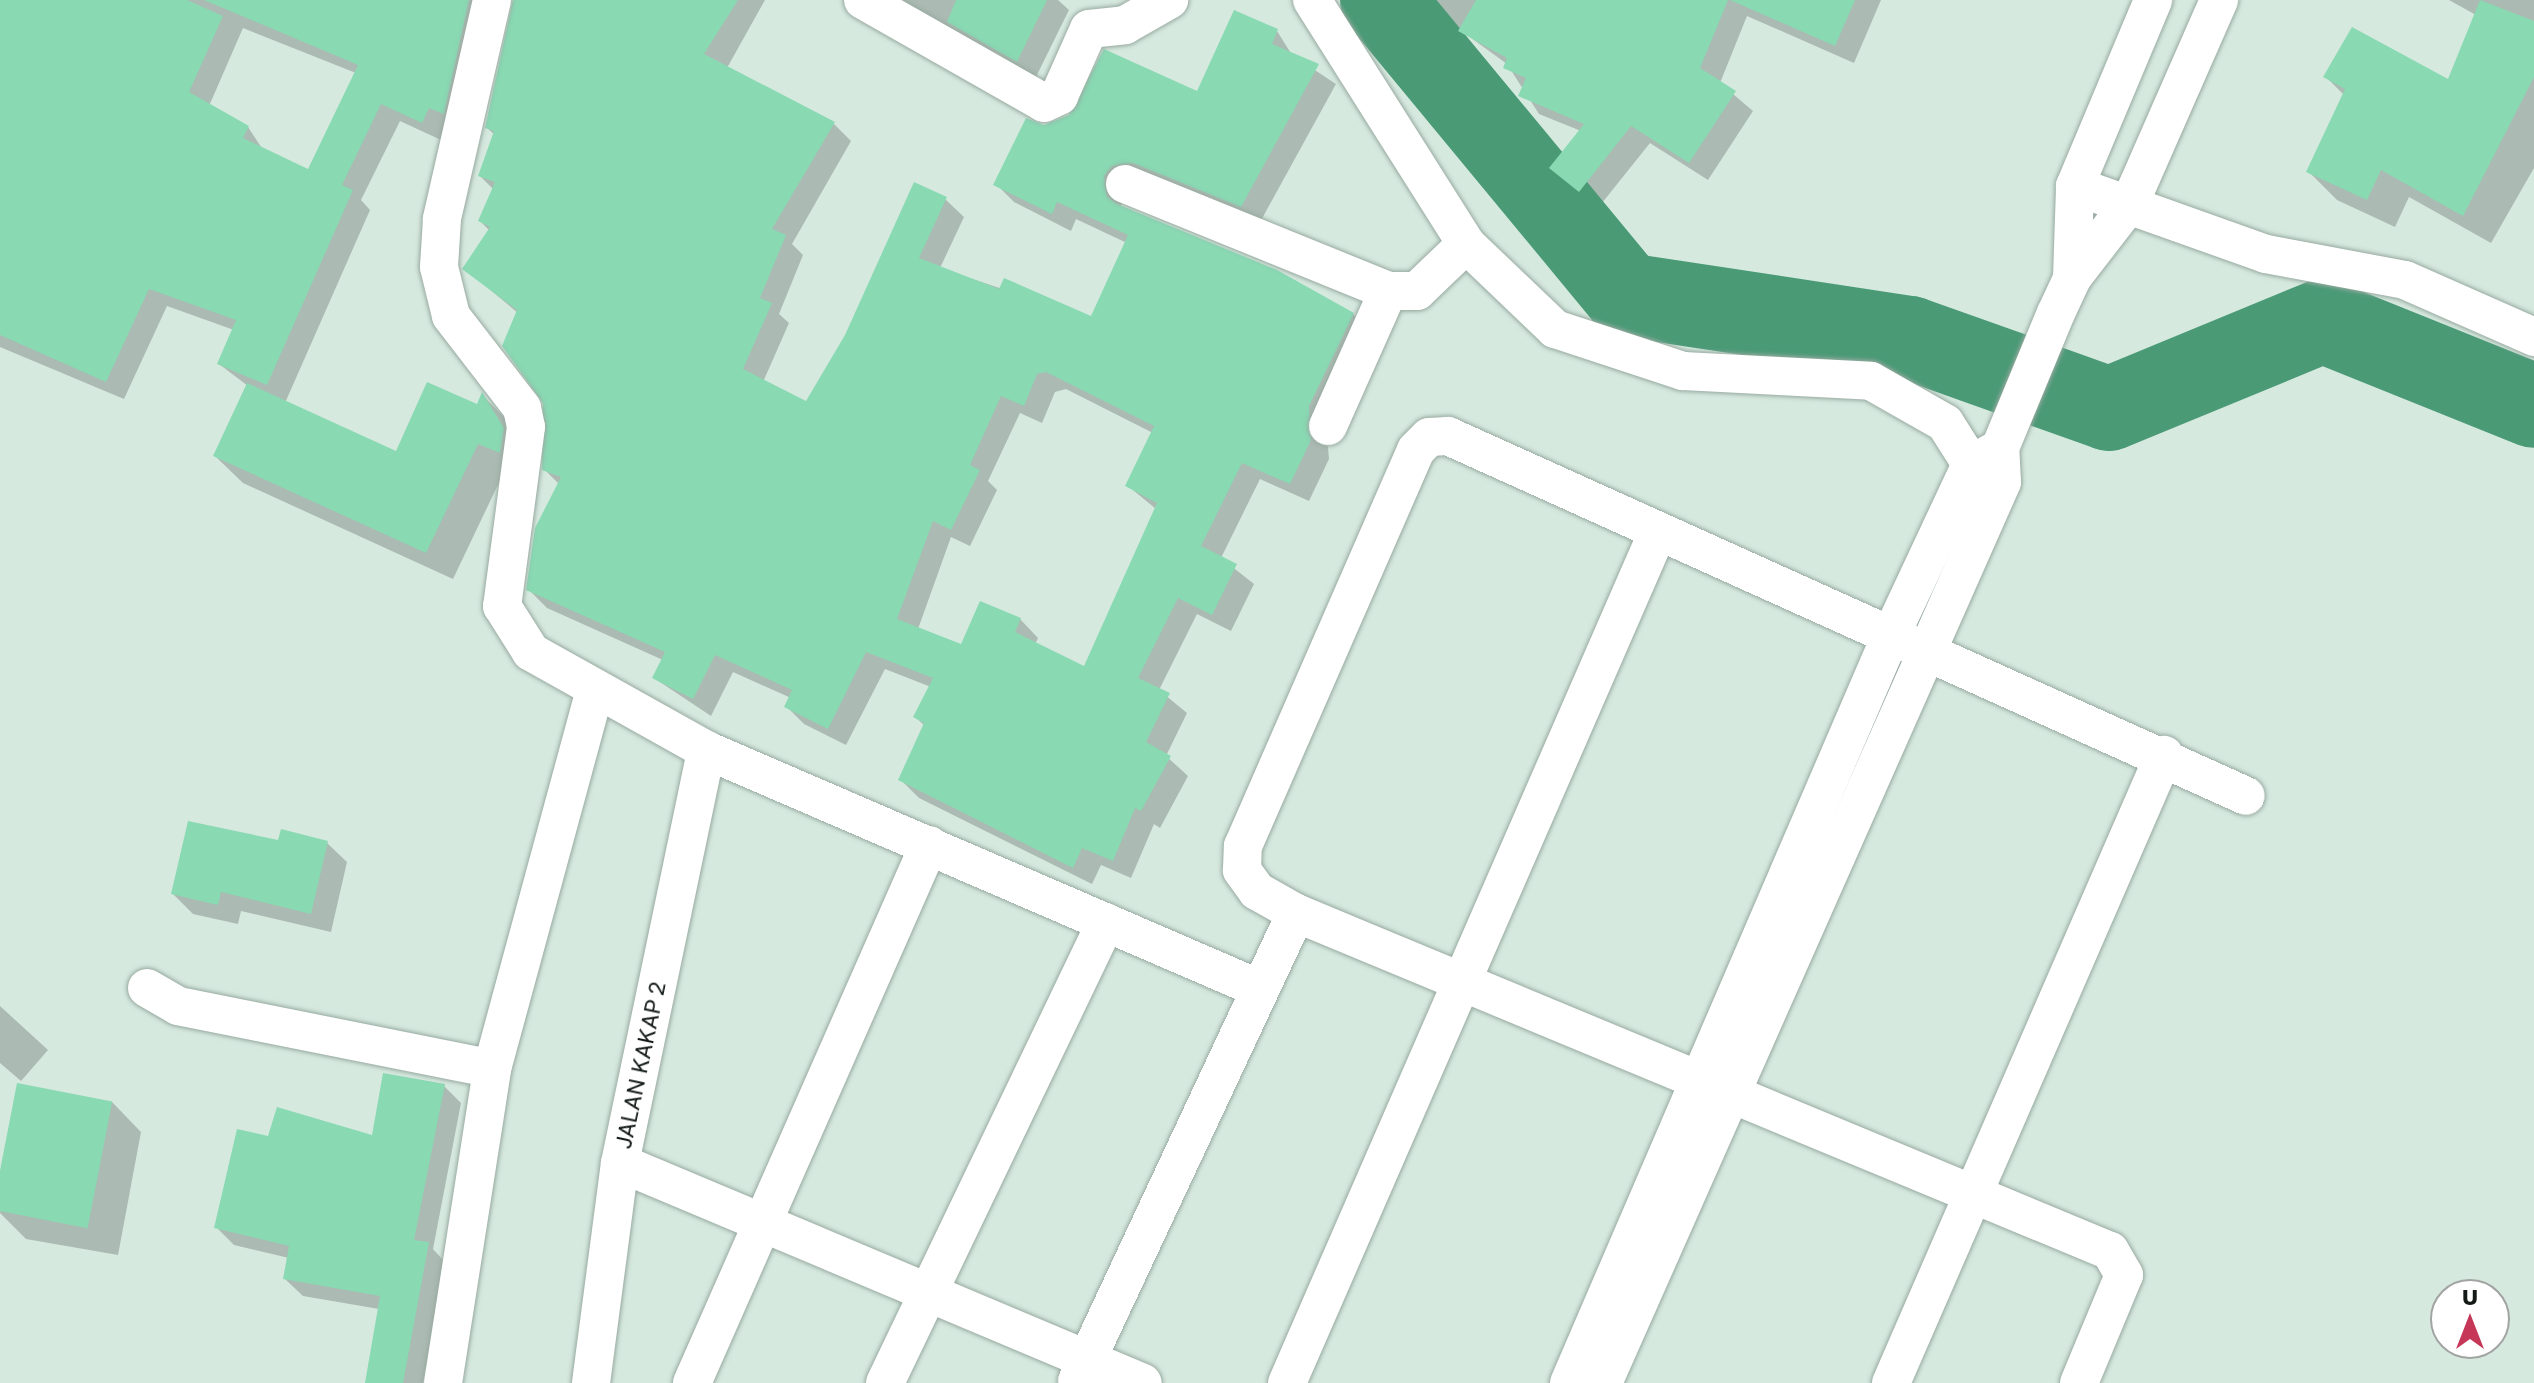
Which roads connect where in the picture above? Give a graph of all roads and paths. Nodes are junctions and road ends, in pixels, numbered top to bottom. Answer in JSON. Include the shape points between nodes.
{"nodes":[{"id":1,"x":492,"y":0,"type":"edge"},
{"id":2,"x":863,"y":0,"type":"edge"},
{"id":3,"x":1169,"y":0,"type":"edge"},
{"id":4,"x":1312,"y":0,"type":"edge"},
{"id":5,"x":2153,"y":0,"type":"edge"},
{"id":6,"x":2219,"y":0,"type":"edge"},
{"id":7,"x":1125,"y":184,"type":"dead end"},
{"id":8,"x":2075,"y":186,"type":"junction"},
{"id":9,"x":2130,"y":203,"type":"junction"},
{"id":10,"x":1466,"y":244,"type":"junction"},
{"id":11,"x":2072,"y":278,"type":"junction"},
{"id":12,"x":1388,"y":291,"type":"junction"},
{"id":13,"x":2534,"y":337,"type":"edge"},
{"id":14,"x":1328,"y":426,"type":"dead end"},
{"id":15,"x":1994,"y":458,"type":"junction"},
{"id":16,"x":1656,"y":536,"type":"junction"},
{"id":17,"x":1892,"y":633,"type":"junction"},
{"id":18,"x":1929,"y":650,"type":"junction"},
{"id":19,"x":594,"y":694,"type":"junction"},
{"id":20,"x":706,"y":750,"type":"junction"},
{"id":21,"x":2164,"y":755,"type":"junction"},
{"id":22,"x":2246,"y":796,"type":"dead end"},
{"id":23,"x":929,"y":845,"type":"junction"},
{"id":24,"x":1296,"y":913,"type":"junction"},
{"id":25,"x":1106,"y":922,"type":"junction"},
{"id":26,"x":1464,"y":983,"type":"junction"},
{"id":27,"x":147,"y":988,"type":"dead end"},
{"id":28,"x":1260,"y":989,"type":"junction"},
{"id":29,"x":492,"y":1069,"type":"junction"},
{"id":30,"x":1715,"y":1090,"type":"junction"},
{"id":31,"x":620,"y":1163,"type":"junction"},
{"id":32,"x":1976,"y":1199,"type":"junction"},
{"id":33,"x":759,"y":1222,"type":"junction"},
{"id":34,"x":924,"y":1291,"type":"junction"},
{"id":35,"x":1081,"y":1371,"type":"edge"},
{"id":36,"x":443,"y":1383,"type":"edge"},
{"id":37,"x":591,"y":1383,"type":"edge"},
{"id":38,"x":692,"y":1383,"type":"edge"},
{"id":39,"x":885,"y":1383,"type":"edge"},
{"id":40,"x":1143,"y":1383,"type":"edge"},
{"id":41,"x":1287,"y":1383,"type":"edge"},
{"id":42,"x":1569,"y":1383,"type":"edge"},
{"id":43,"x":1603,"y":1383,"type":"edge"},
{"id":44,"x":1891,"y":1383,"type":"edge"},
{"id":45,"x":2079,"y":1383,"type":"edge"}],
"edges":[{"from":1,"to":19,"type":"street","via":[[442,219],[439,267],[451,316],[514,393],[526,427],[502,606],[531,652]]},
{"from":2,"to":3,"type":"street","via":[[1044,103],[1059,96],[1084,33],[1125,25]]},
{"from":4,"to":10,"type":"street"},
{"from":5,"to":8,"type":"street"},
{"from":6,"to":9,"type":"street"},
{"from":7,"to":12,"type":"street"},
{"from":8,"to":9,"type":"street"},
{"from":8,"to":11,"type":"street"},
{"from":9,"to":11,"type":"street"},
{"from":9,"to":13,"type":"street","via":[[2266,254],[2405,280]]},
{"from":10,"to":12,"type":"street","via":[[1417,291]]},
{"from":10,"to":15,"type":"street","via":[[1555,329],[1683,371],[1871,381]]},
{"from":11,"to":15,"type":"street"},
{"from":12,"to":14,"type":"street"},
{"from":15,"to":17,"type":"street"},
{"from":15,"to":18,"type":"street"},
{"from":16,"to":17,"type":"street"},
{"from":16,"to":24,"type":"street","via":[[1448,436],[1429,437],[1416,450],[1243,846],[1242,870],[1257,891]]},
{"from":16,"to":26,"type":"street"},
{"from":17,"to":18,"type":"street"},
{"from":17,"to":30,"type":"street"},
{"from":18,"to":21,"type":"street"},
{"from":18,"to":30,"type":"street"},
{"from":19,"to":20,"type":"street"},
{"from":19,"to":29,"type":"street"},
{"from":20,"to":23,"type":"street"},
{"from":20,"to":31,"type":"street","name":"JALAN KAKAP 2"},
{"from":21,"to":22,"type":"street"},
{"from":21,"to":32,"type":"street"},
{"from":23,"to":25,"type":"street"},
{"from":23,"to":33,"type":"street"},
{"from":24,"to":26,"type":"street"},
{"from":24,"to":28,"type":"street"},
{"from":25,"to":28,"type":"street"},
{"from":25,"to":34,"type":"street"},
{"from":26,"to":30,"type":"street"},
{"from":26,"to":41,"type":"street"},
{"from":27,"to":29,"type":"street","via":[[178,1006]]},
{"from":28,"to":35,"type":"street"},
{"from":29,"to":36,"type":"street"},
{"from":30,"to":32,"type":"street"},
{"from":30,"to":42,"type":"street"},
{"from":30,"to":43,"type":"street"},
{"from":31,"to":33,"type":"street"},
{"from":31,"to":37,"type":"street","name":"JALAN KAKAP 2"},
{"from":32,"to":44,"type":"street"},
{"from":32,"to":45,"type":"street","via":[[2110,1251],[2124,1275]]},
{"from":33,"to":34,"type":"street"},
{"from":33,"to":38,"type":"street"},
{"from":34,"to":35,"type":"street"},
{"from":34,"to":39,"type":"street"},
{"from":35,"to":40,"type":"street"}]}
